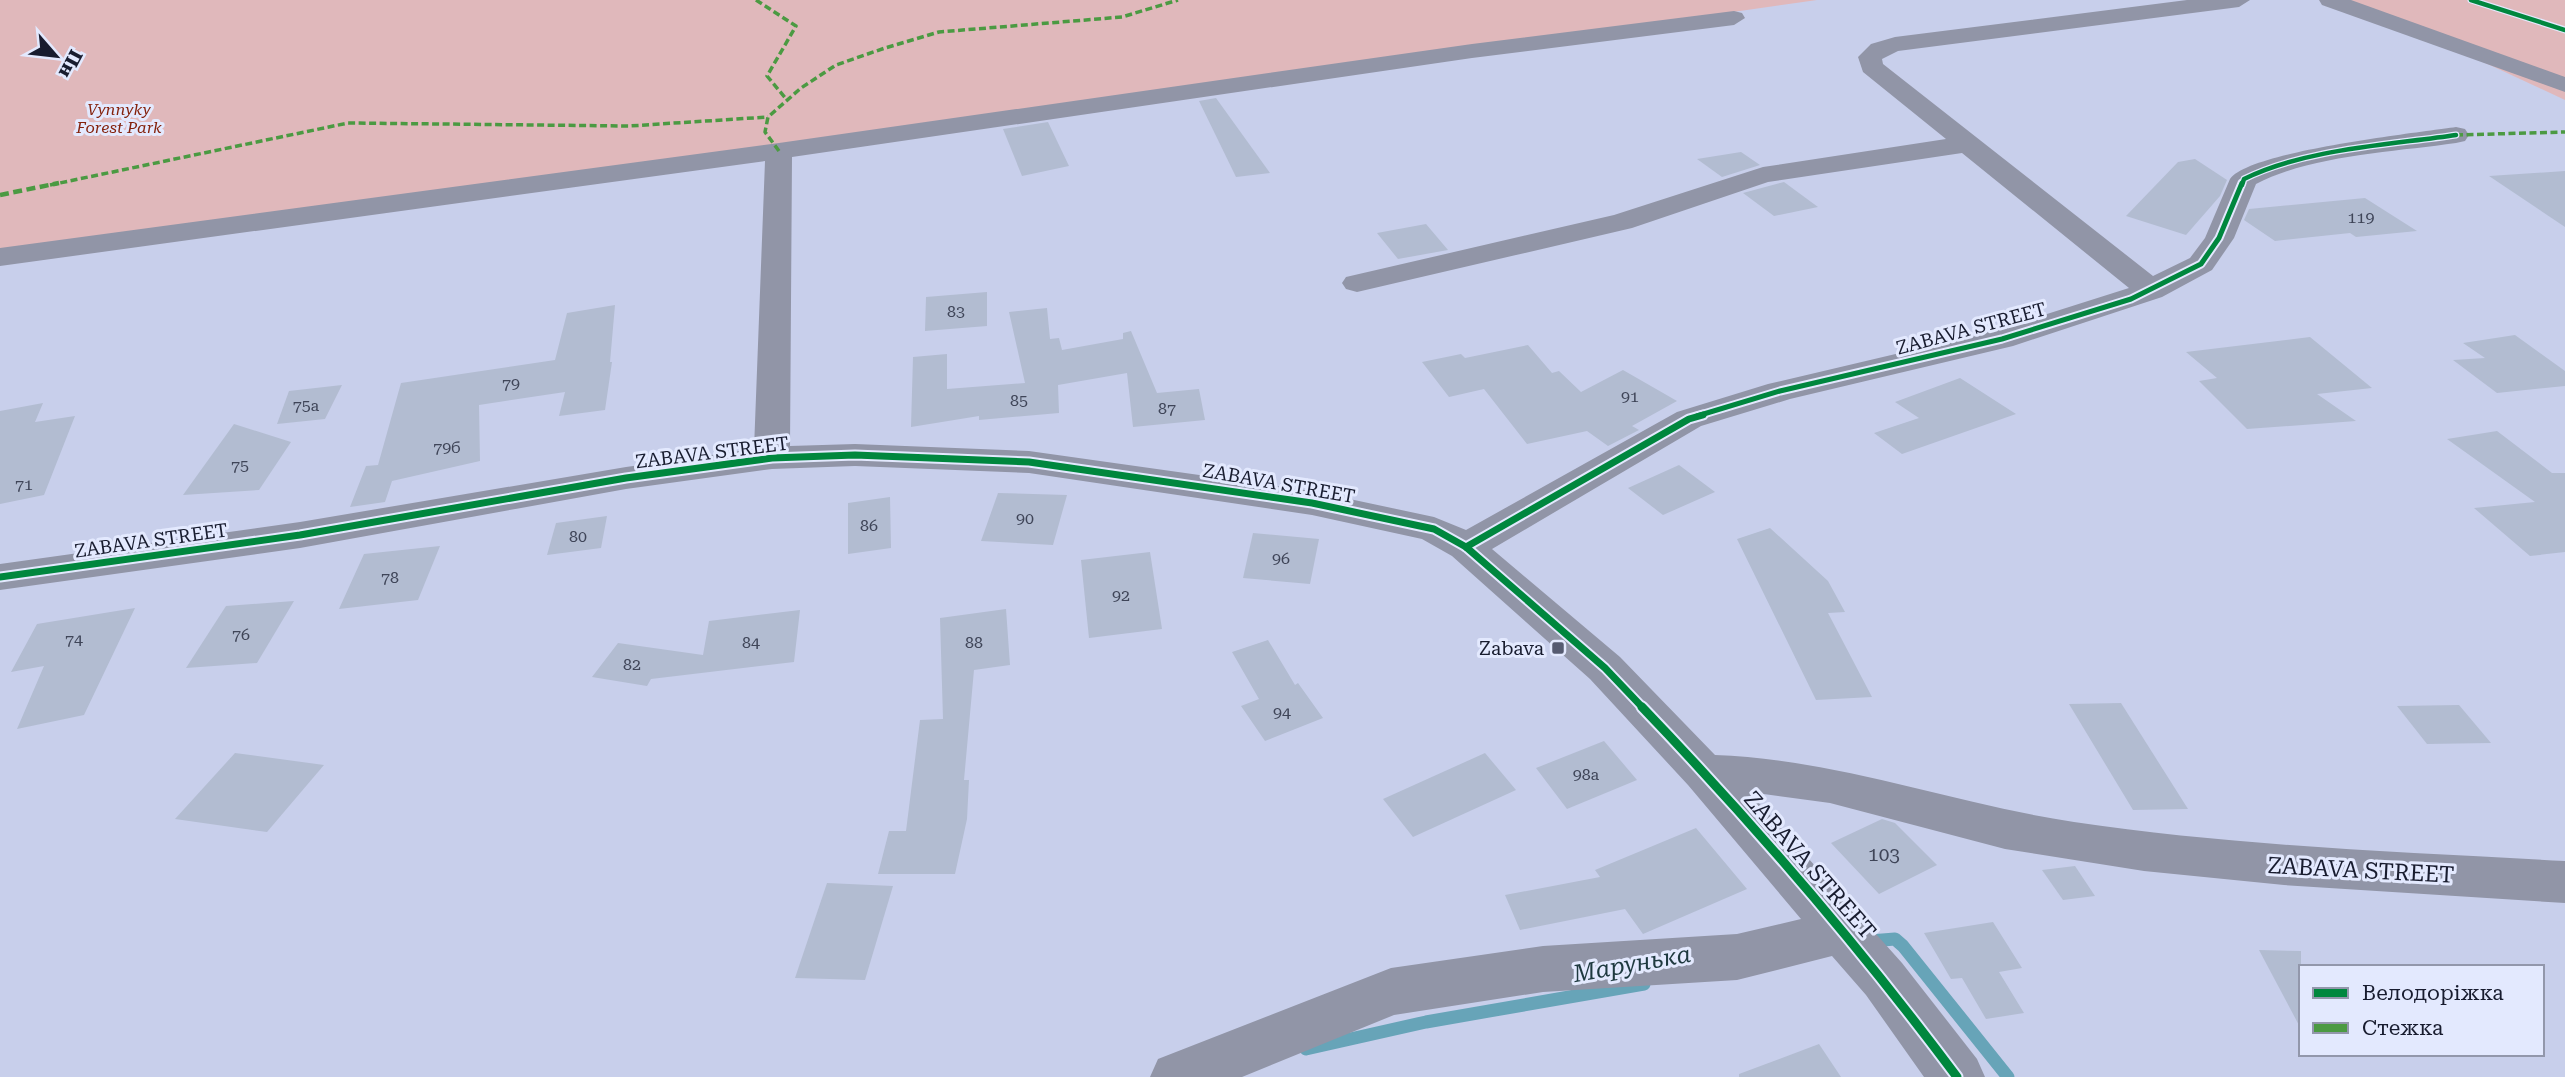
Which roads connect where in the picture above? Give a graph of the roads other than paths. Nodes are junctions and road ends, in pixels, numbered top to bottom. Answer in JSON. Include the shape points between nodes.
{"nodes":[{"id":1,"x":2239,"y":0,"type":"edge"},
{"id":2,"x":2329,"y":0,"type":"edge"},
{"id":3,"x":1734,"y":18,"type":"dead end"},
{"id":4,"x":2565,"y":85,"type":"edge"},
{"id":5,"x":2456,"y":135,"type":"dead end"},
{"id":6,"x":1967,"y":144,"type":"junction"},
{"id":7,"x":779,"y":151,"type":"junction"},
{"id":8,"x":0,"y":257,"type":"edge"},
{"id":9,"x":1357,"y":283,"type":"dead end"},
{"id":10,"x":2151,"y":290,"type":"junction"},
{"id":11,"x":772,"y":458,"type":"junction"},
{"id":12,"x":1466,"y":547,"type":"junction"},
{"id":13,"x":0,"y":577,"type":"edge"},
{"id":14,"x":1704,"y":772,"type":"junction"},
{"id":15,"x":2565,"y":883,"type":"edge"},
{"id":16,"x":1844,"y":935,"type":"junction"},
{"id":17,"x":1178,"y":1077,"type":"edge"},
{"id":18,"x":1957,"y":1077,"type":"edge"}],
"edges":[{"from":1,"to":6,"type":"street","via":[[1895,44],[1879,48],[1870,57],[1871,67]]},
{"from":2,"to":4,"type":"street"},
{"from":3,"to":7,"type":"street"},
{"from":5,"to":10,"type":"street","name":"ZABAVA STREET","via":[[2334,153],[2244,179],[2219,237],[2201,264]]},
{"from":6,"to":9,"type":"street","via":[[1763,175],[1622,222]]},
{"from":6,"to":10,"type":"street"},
{"from":7,"to":8,"type":"street"},
{"from":7,"to":11,"type":"street"},
{"from":10,"to":12,"type":"street","name":"ZABAVA STREET","via":[[2002,339],[1780,391],[1689,419]]},
{"from":11,"to":12,"type":"street","name":"ZABAVA STREET","via":[[855,455],[1090,469],[1312,503],[1434,529]]},
{"from":11,"to":13,"type":"street","name":"ZABAVA STREET","via":[[626,478],[300,535]]},
{"from":12,"to":14,"type":"street","name":"ZABAVA STREET","via":[[1605,668]]},
{"from":14,"to":15,"type":"street","name":"ZABAVA STREET","via":[[1807,780],[2003,830],[2128,849],[2257,864]]},
{"from":14,"to":16,"type":"street","name":"ZABAVA STREET"},
{"from":16,"to":17,"type":"street","via":[[1737,957],[1542,969],[1391,992]]},
{"from":16,"to":18,"type":"street","name":"ZABAVA STREET","via":[[1884,979]]}]}
